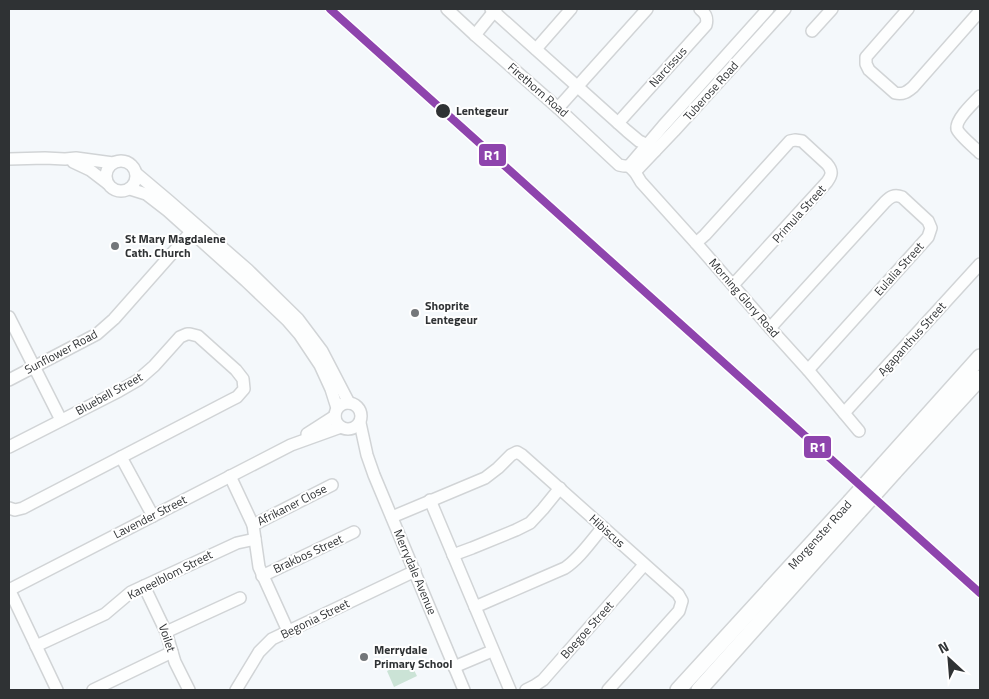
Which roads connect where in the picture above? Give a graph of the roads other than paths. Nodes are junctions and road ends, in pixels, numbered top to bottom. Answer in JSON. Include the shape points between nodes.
{"nodes":[{"id":1,"x":447,"y":9,"type":"edge"},
{"id":2,"x":571,"y":9,"type":"edge"},
{"id":3,"x":648,"y":9,"type":"edge"},
{"id":4,"x":700,"y":9,"type":"edge"},
{"id":5,"x":768,"y":9,"type":"edge"},
{"id":6,"x":785,"y":9,"type":"edge"},
{"id":7,"x":832,"y":9,"type":"edge"},
{"id":8,"x":908,"y":9,"type":"edge"},
{"id":9,"x":494,"y":10,"type":"edge"},
{"id":10,"x":980,"y":11,"type":"edge"},
{"id":11,"x":812,"y":31,"type":"dead end"},
{"id":12,"x":475,"y":35,"type":"junction"},
{"id":13,"x":536,"y":49,"type":"junction"},
{"id":14,"x":578,"y":87,"type":"junction"},
{"id":15,"x":980,"y":96,"type":"edge"},
{"id":16,"x":558,"y":108,"type":"junction"},
{"id":17,"x":618,"y":123,"type":"junction"},
{"id":18,"x":651,"y":148,"type":"junction"},
{"id":19,"x":980,"y":153,"type":"edge"},
{"id":20,"x":9,"y":159,"type":"edge"},
{"id":21,"x":66,"y":159,"type":"junction"},
{"id":22,"x":113,"y":163,"type":"junction"},
{"id":23,"x":632,"y":169,"type":"junction"},
{"id":24,"x":137,"y":174,"type":"junction"},
{"id":25,"x":108,"y":183,"type":"junction"},
{"id":26,"x":130,"y":189,"type":"junction"},
{"id":27,"x":191,"y":232,"type":"junction"},
{"id":28,"x":696,"y":242,"type":"junction"},
{"id":29,"x":980,"y":264,"type":"edge"},
{"id":30,"x":733,"y":285,"type":"junction"},
{"id":31,"x":268,"y":295,"type":"junction"},
{"id":32,"x":9,"y":317,"type":"edge"},
{"id":33,"x":770,"y":328,"type":"junction"},
{"id":34,"x":980,"y":357,"type":"edge"},
{"id":35,"x":34,"y":367,"type":"junction"},
{"id":36,"x":808,"y":370,"type":"junction"},
{"id":37,"x":980,"y":378,"type":"edge"},
{"id":38,"x":9,"y":380,"type":"edge"},
{"id":39,"x":349,"y":402,"type":"junction"},
{"id":40,"x":336,"y":412,"type":"junction"},
{"id":41,"x":844,"y":414,"type":"junction"},
{"id":42,"x":61,"y":420,"type":"junction"},
{"id":43,"x":360,"y":423,"type":"junction"},
{"id":44,"x":344,"y":428,"type":"junction"},
{"id":45,"x":859,"y":431,"type":"dead end"},
{"id":46,"x":291,"y":445,"type":"junction"},
{"id":47,"x":9,"y":447,"type":"edge"},
{"id":48,"x":367,"y":455,"type":"junction"},
{"id":49,"x":121,"y":457,"type":"junction"},
{"id":50,"x":890,"y":468,"type":"junction"},
{"id":51,"x":230,"y":476,"type":"junction"},
{"id":52,"x":332,"y":485,"type":"dead end"},
{"id":53,"x":560,"y":488,"type":"junction"},
{"id":54,"x":430,"y":500,"type":"junction"},
{"id":55,"x":854,"y":507,"type":"junction"},
{"id":56,"x":9,"y":508,"type":"edge"},
{"id":57,"x":152,"y":516,"type":"junction"},
{"id":58,"x":392,"y":517,"type":"junction"},
{"id":59,"x":252,"y":525,"type":"junction"},
{"id":60,"x":603,"y":527,"type":"junction"},
{"id":61,"x":354,"y":532,"type":"dead end"},
{"id":62,"x":255,"y":538,"type":"junction"},
{"id":63,"x":452,"y":555,"type":"junction"},
{"id":64,"x":644,"y":564,"type":"junction"},
{"id":65,"x":415,"y":571,"type":"junction"},
{"id":66,"x":262,"y":576,"type":"junction"},
{"id":67,"x":144,"y":586,"type":"junction"},
{"id":68,"x":9,"y":590,"type":"edge"},
{"id":69,"x":240,"y":598,"type":"dead end"},
{"id":70,"x":474,"y":607,"type":"junction"},
{"id":71,"x":288,"y":631,"type":"junction"},
{"id":72,"x":166,"y":632,"type":"junction"},
{"id":73,"x":36,"y":646,"type":"junction"},
{"id":74,"x":492,"y":651,"type":"junction"},
{"id":75,"x":172,"y":652,"type":"junction"},
{"id":76,"x":454,"y":666,"type":"junction"},
{"id":77,"x":57,"y":690,"type":"edge"},
{"id":78,"x":93,"y":690,"type":"edge"},
{"id":79,"x":189,"y":690,"type":"edge"},
{"id":80,"x":236,"y":690,"type":"edge"},
{"id":81,"x":464,"y":690,"type":"edge"},
{"id":82,"x":510,"y":690,"type":"edge"},
{"id":83,"x":526,"y":690,"type":"edge"},
{"id":84,"x":608,"y":690,"type":"edge"},
{"id":85,"x":678,"y":690,"type":"edge"},
{"id":86,"x":699,"y":690,"type":"edge"}],
"edges":[{"from":1,"to":12,"type":"street","name":"Firethorn Road"},
{"from":2,"to":13,"type":"street"},
{"from":3,"to":14,"type":"street"},
{"from":4,"to":17,"type":"street","name":"Narcissus","via":[[706,15],[706,25]]},
{"from":5,"to":18,"type":"street","name":"Tuberose Road","via":[[663,126]]},
{"from":6,"to":18,"type":"street","name":"Tuberose Road"},
{"from":7,"to":11,"type":"street"},
{"from":8,"to":10,"type":"street","via":[[866,57],[869,70],[900,94],[914,87]]},
{"from":9,"to":12,"type":"street"},
{"from":9,"to":13,"type":"street"},
{"from":12,"to":16,"type":"street","name":"Firethorn Road"},
{"from":13,"to":14,"type":"street"},
{"from":14,"to":16,"type":"street"},
{"from":14,"to":17,"type":"street"},
{"from":15,"to":19,"type":"street","via":[[960,118],[957,129]]},
{"from":16,"to":23,"type":"street","name":"Firethorn Road","via":[[619,165]]},
{"from":17,"to":18,"type":"street"},
{"from":18,"to":23,"type":"street","name":"Tuberose Road"},
{"from":20,"to":21,"type":"street"},
{"from":21,"to":22,"type":"street"},
{"from":21,"to":25,"type":"street"},
{"from":22,"to":24,"type":"street","via":[[126,161],[134,166]]},
{"from":22,"to":25,"type":"street","via":[[106,174]]},
{"from":23,"to":28,"type":"street","name":"Morning Glory Road"},
{"from":24,"to":26,"type":"street"},
{"from":24,"to":31,"type":"street","via":[[169,200]]},
{"from":25,"to":26,"type":"street","via":[[118,191]]},
{"from":26,"to":27,"type":"street","via":[[146,194]]},
{"from":27,"to":31,"type":"street"},
{"from":27,"to":35,"type":"street","name":"Sunflower Road","via":[[102,330]]},
{"from":28,"to":30,"type":"street","name":"Morning Glory Road"},
{"from":28,"to":30,"type":"street","name":"Primula Street","via":[[790,141],[802,141],[828,164],[831,177]]},
{"from":29,"to":41,"type":"street","name":"Agapanthus Street"},
{"from":30,"to":33,"type":"street","name":"Morning Glory Road"},
{"from":31,"to":39,"type":"street","via":[[298,319],[314,340]]},
{"from":31,"to":40,"type":"street","via":[[314,357],[331,389]]},
{"from":32,"to":35,"type":"street"},
{"from":33,"to":36,"type":"street","name":"Morning Glory Road"},
{"from":33,"to":36,"type":"street","name":"Eulalia Street","via":[[891,197],[902,197],[928,220],[931,228],[928,237]]},
{"from":34,"to":50,"type":"main road","name":"Morgenster Road"},
{"from":35,"to":38,"type":"street","name":"Sunflower Road"},
{"from":35,"to":42,"type":"street"},
{"from":36,"to":41,"type":"street","name":"Morning Glory Road"},
{"from":37,"to":50,"type":"main road","name":"Morgenster Road"},
{"from":39,"to":40,"type":"street"},
{"from":39,"to":43,"type":"street","via":[[359,408]]},
{"from":40,"to":44,"type":"street","via":[[338,424]]},
{"from":40,"to":46,"type":"street","name":"Lavender Street"},
{"from":41,"to":45,"type":"street","name":"Morning Glory Road"},
{"from":42,"to":47,"type":"street","name":"Bluebell Street"},
{"from":42,"to":49,"type":"street","name":"Bluebell Street","via":[[138,380],[180,337],[187,334],[198,336],[241,375],[244,389],[237,396]]},
{"from":43,"to":44,"type":"street","via":[[354,428]]},
{"from":43,"to":48,"type":"street","name":"Merrydale Avenue"},
{"from":44,"to":46,"type":"street","name":"Lavender Street"},
{"from":44,"to":48,"type":"street","name":"Merrydale Avenue"},
{"from":46,"to":51,"type":"street","name":"Lavender Street"},
{"from":48,"to":58,"type":"street","name":"Merrydale Avenue"},
{"from":49,"to":56,"type":"street","name":"Bluebell Street","via":[[23,508]]},
{"from":49,"to":57,"type":"street"},
{"from":50,"to":55,"type":"main road","name":"Morgenster Road","bridge":true},
{"from":51,"to":57,"type":"street","name":"Lavender Street"},
{"from":51,"to":59,"type":"street"},
{"from":52,"to":59,"type":"street","name":"Afrikaner Close"},
{"from":53,"to":54,"type":"street","name":"Hibiscus","via":[[517,452],[485,478]]},
{"from":53,"to":60,"type":"street","name":"Hibiscus"},
{"from":53,"to":63,"type":"street","via":[[530,523]]},
{"from":54,"to":58,"type":"street","name":"Hibiscus"},
{"from":54,"to":63,"type":"street"},
{"from":55,"to":85,"type":"main road","name":"Morgenster Road"},
{"from":55,"to":86,"type":"main road","name":"Morgenster Road"},
{"from":57,"to":68,"type":"street","name":"Lavender Street"},
{"from":58,"to":65,"type":"street","name":"Merrydale Avenue"},
{"from":59,"to":62,"type":"street"},
{"from":60,"to":64,"type":"street","name":"Hibiscus"},
{"from":60,"to":70,"type":"street","via":[[565,568]]},
{"from":61,"to":66,"type":"street","name":"Brakbos Street"},
{"from":62,"to":66,"type":"street"},
{"from":62,"to":67,"type":"street","name":"Kaneelblom Street","via":[[237,543]]},
{"from":63,"to":70,"type":"street"},
{"from":64,"to":83,"type":"street","name":"Boegoe Street","via":[[542,680]]},
{"from":64,"to":84,"type":"street","name":"Hibiscus","via":[[678,594],[682,601],[680,611]]},
{"from":65,"to":71,"type":"street","name":"Begonia Street"},
{"from":65,"to":76,"type":"street","name":"Merrydale Avenue"},
{"from":66,"to":71,"type":"street"},
{"from":67,"to":72,"type":"street","name":"Voilet"},
{"from":67,"to":73,"type":"street","name":"Kaneelblom Street","via":[[131,592],[104,614]]},
{"from":68,"to":73,"type":"street"},
{"from":69,"to":72,"type":"street"},
{"from":70,"to":74,"type":"street"},
{"from":71,"to":80,"type":"street","name":"Begonia Street","via":[[263,647]]},
{"from":72,"to":75,"type":"street","name":"Voilet"},
{"from":73,"to":77,"type":"street"},
{"from":74,"to":76,"type":"street"},
{"from":74,"to":82,"type":"street"},
{"from":75,"to":78,"type":"street"},
{"from":75,"to":79,"type":"street","name":"Voilet"},
{"from":76,"to":81,"type":"street","name":"Merrydale Avenue"}]}
